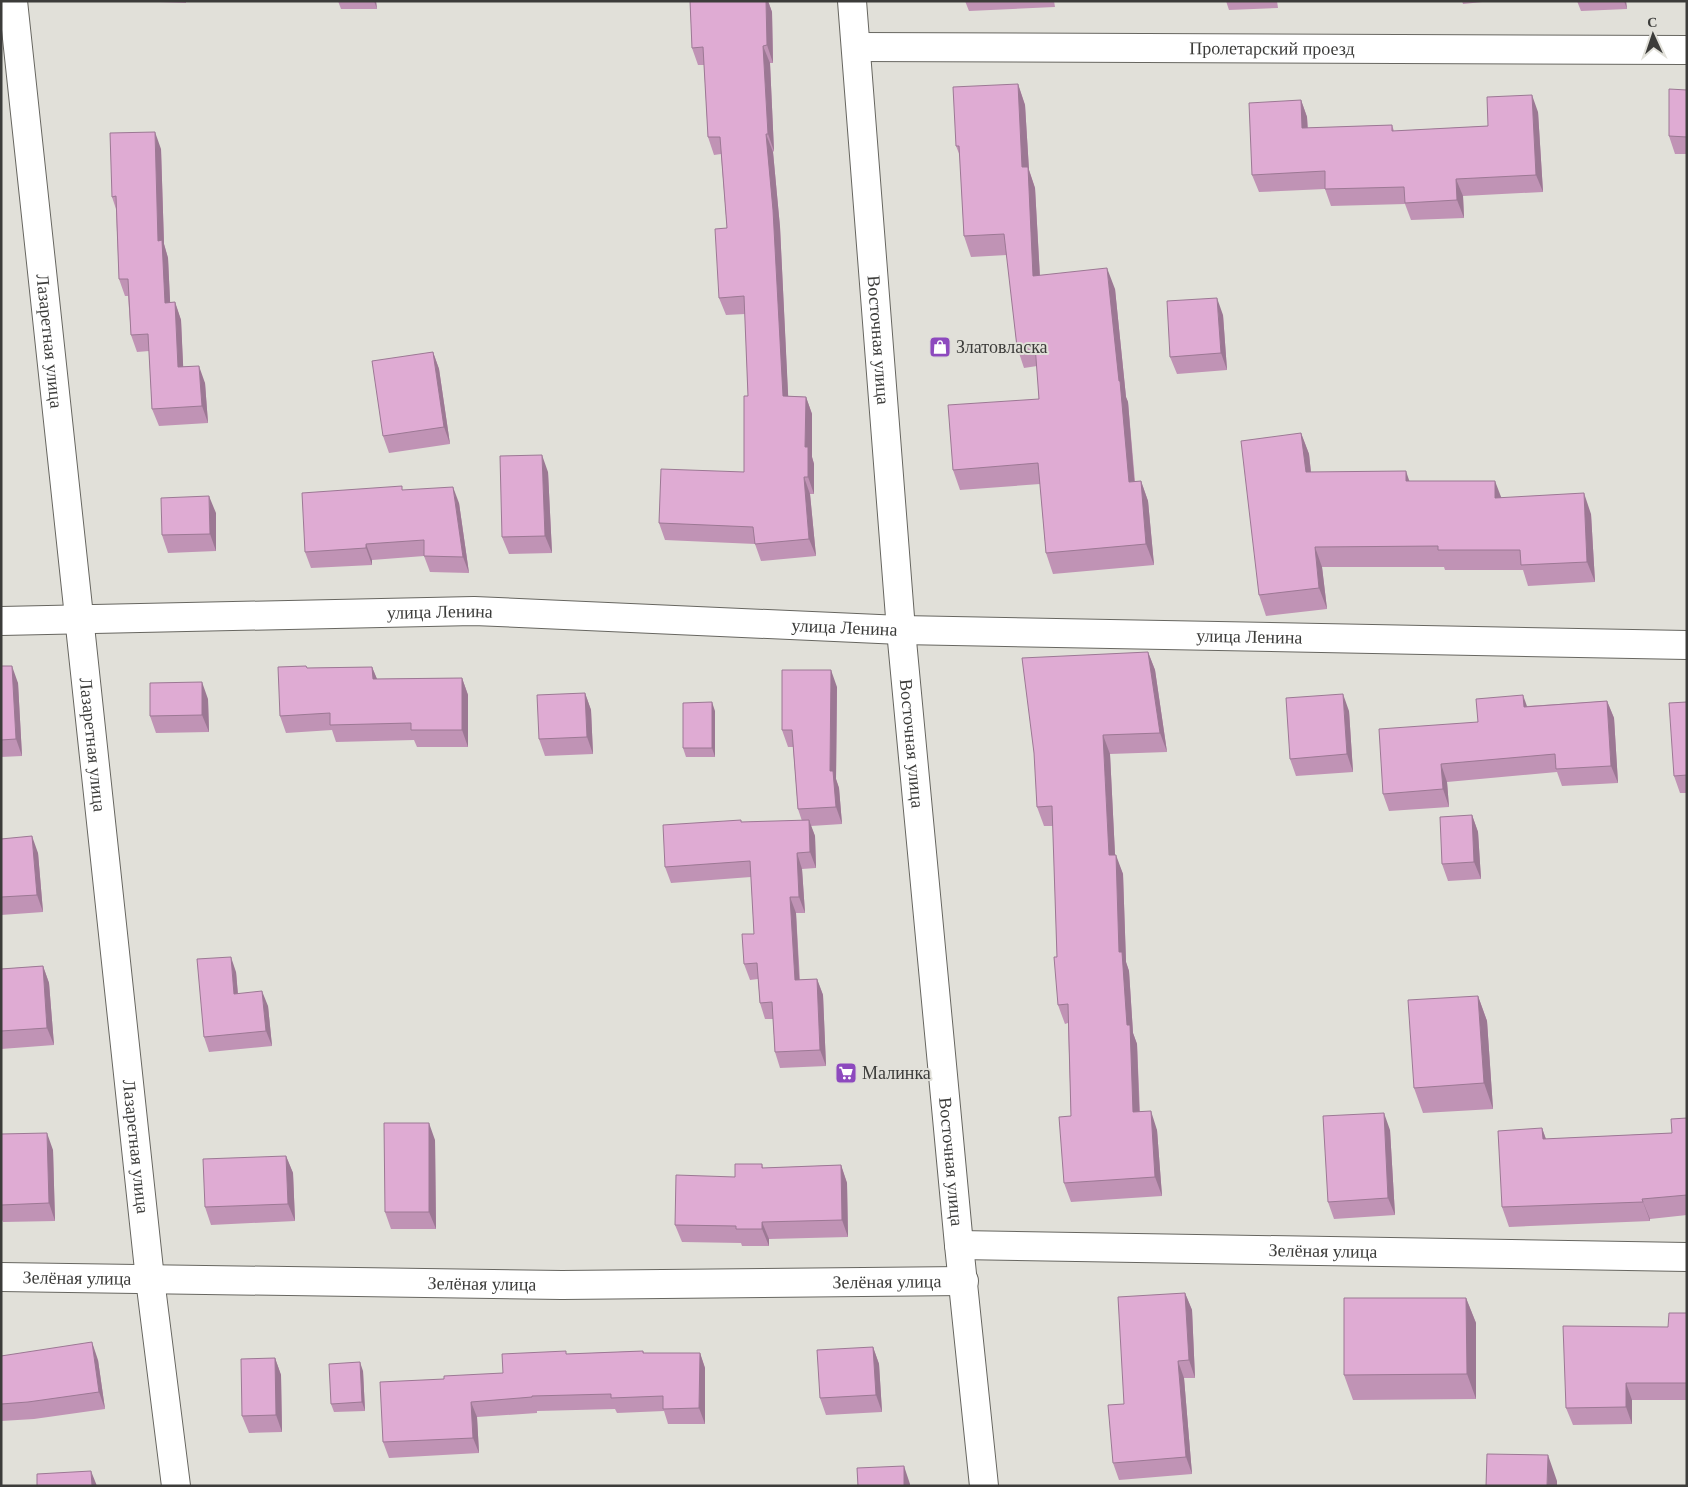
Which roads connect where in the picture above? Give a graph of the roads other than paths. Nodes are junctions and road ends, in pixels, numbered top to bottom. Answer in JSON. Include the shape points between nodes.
{"nodes":[{"id":1,"x":13,"y":1,"type":"edge"},
{"id":2,"x":852,"y":1,"type":"edge"},
{"id":3,"x":857,"y":47,"type":"junction"},
{"id":4,"x":1687,"y":50,"type":"edge"},
{"id":5,"x":79,"y":620,"type":"junction"},
{"id":6,"x":1,"y":621,"type":"edge"},
{"id":7,"x":901,"y":630,"type":"junction"},
{"id":8,"x":1687,"y":646,"type":"edge"},
{"id":9,"x":959,"y":1245,"type":"junction"},
{"id":10,"x":1687,"y":1257,"type":"edge"},
{"id":11,"x":1,"y":1277,"type":"edge"},
{"id":12,"x":150,"y":1279,"type":"junction"},
{"id":13,"x":964,"y":1281,"type":"junction"},
{"id":14,"x":176,"y":1486,"type":"edge"},
{"id":15,"x":984,"y":1486,"type":"edge"}],
"edges":[{"from":1,"to":5,"type":"street","name":"Лазаретная улица"},
{"from":2,"to":3,"type":"street","name":"Восточная улица"},
{"from":3,"to":4,"type":"street","name":"Пролетарский проезд"},
{"from":3,"to":7,"type":"street","name":"Восточная улица"},
{"from":5,"to":6,"type":"street","name":"улица Ленина"},
{"from":5,"to":7,"type":"street","name":"улица Ленина","via":[[474,612]]},
{"from":5,"to":12,"type":"street","name":"Лазаретная улица"},
{"from":7,"to":8,"type":"street","name":"улица Ленина"},
{"from":7,"to":9,"type":"street","name":"Восточная улица"},
{"from":9,"to":10,"type":"street","name":"Зелёная улица"},
{"from":9,"to":13,"type":"street","name":"Восточная улица"},
{"from":11,"to":12,"type":"street","name":"Зелёная улица"},
{"from":12,"to":13,"type":"street","name":"Зелёная улица","via":[[562,1285]]},
{"from":12,"to":14,"type":"street","name":"Лазаретная улица"},
{"from":13,"to":15,"type":"street","name":"Восточная улица"}]}
